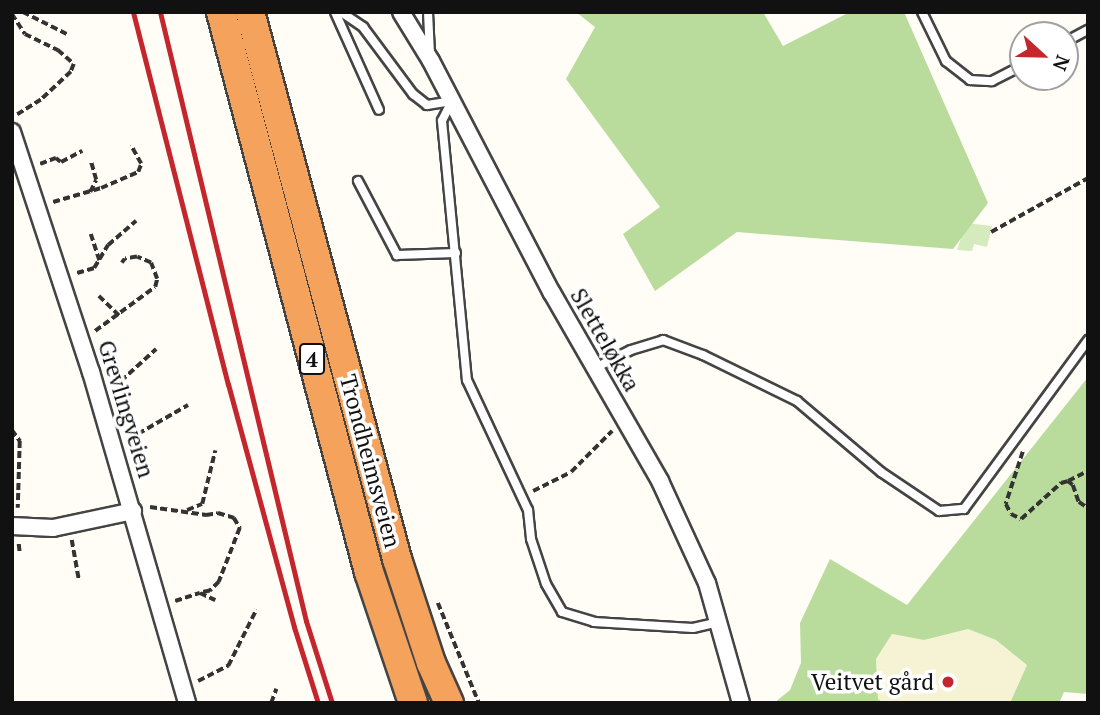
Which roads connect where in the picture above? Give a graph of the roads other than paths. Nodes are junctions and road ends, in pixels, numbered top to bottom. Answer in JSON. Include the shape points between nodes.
{"nodes":[{"id":1,"x":221,"y":12,"type":"edge"},
{"id":2,"x":250,"y":12,"type":"edge"},
{"id":3,"x":335,"y":12,"type":"edge"},
{"id":4,"x":341,"y":12,"type":"edge"},
{"id":5,"x":401,"y":12,"type":"edge"},
{"id":6,"x":428,"y":12,"type":"edge"},
{"id":7,"x":922,"y":12,"type":"edge"},
{"id":8,"x":431,"y":61,"type":"junction"},
{"id":9,"x":1009,"y":72,"type":"edge"},
{"id":10,"x":452,"y":101,"type":"junction"},
{"id":11,"x":379,"y":110,"type":"dead end"},
{"id":12,"x":12,"y":132,"type":"edge"},
{"id":13,"x":358,"y":181,"type":"dead end"},
{"id":14,"x":456,"y":253,"type":"junction"},
{"id":15,"x":1088,"y":340,"type":"edge"},
{"id":16,"x":595,"y":368,"type":"junction"},
{"id":17,"x":132,"y":508,"type":"junction"},
{"id":18,"x":15,"y":526,"type":"edge"},
{"id":19,"x":718,"y":622,"type":"junction"},
{"id":20,"x":185,"y":695,"type":"edge"},
{"id":21,"x":413,"y":703,"type":"edge"},
{"id":22,"x":449,"y":703,"type":"edge"},
{"id":23,"x":741,"y":703,"type":"edge"}],
"edges":[{"from":1,"to":21,"type":"highway","name":"Trondheimsveien","number":"4","via":[[369,572]]},
{"from":2,"to":22,"type":"highway","name":"Trondheimsveien","number":"4","via":[[397,559]]},
{"from":3,"to":11,"type":"lane"},
{"from":4,"to":10,"type":"lane","via":[[363,27],[412,94],[427,105]]},
{"from":5,"to":8,"type":"street","name":"Sletteløkka"},
{"from":6,"to":8,"type":"lane"},
{"from":7,"to":9,"type":"lane","via":[[946,61],[970,80],[992,81]]},
{"from":8,"to":10,"type":"street","name":"Sletteløkka"},
{"from":10,"to":14,"type":"lane","via":[[442,121]]},
{"from":10,"to":16,"type":"street","name":"Sletteløkka"},
{"from":12,"to":17,"type":"street","name":"Grevlingveien","via":[[62,277]]},
{"from":13,"to":14,"type":"lane","via":[[397,255]]},
{"from":14,"to":19,"type":"lane","via":[[467,380],[522,497],[546,584],[562,612],[594,622],[693,628]]},
{"from":15,"to":16,"type":"lane","via":[[964,509],[939,511],[881,472],[797,401],[703,355],[663,340]]},
{"from":16,"to":19,"type":"street","name":"Sletteløkka","via":[[660,481],[707,583]]},
{"from":17,"to":18,"type":"street","via":[[53,528]]},
{"from":17,"to":20,"type":"street","name":"Grevlingveien"},
{"from":19,"to":23,"type":"street","name":"Sletteløkka"}]}
